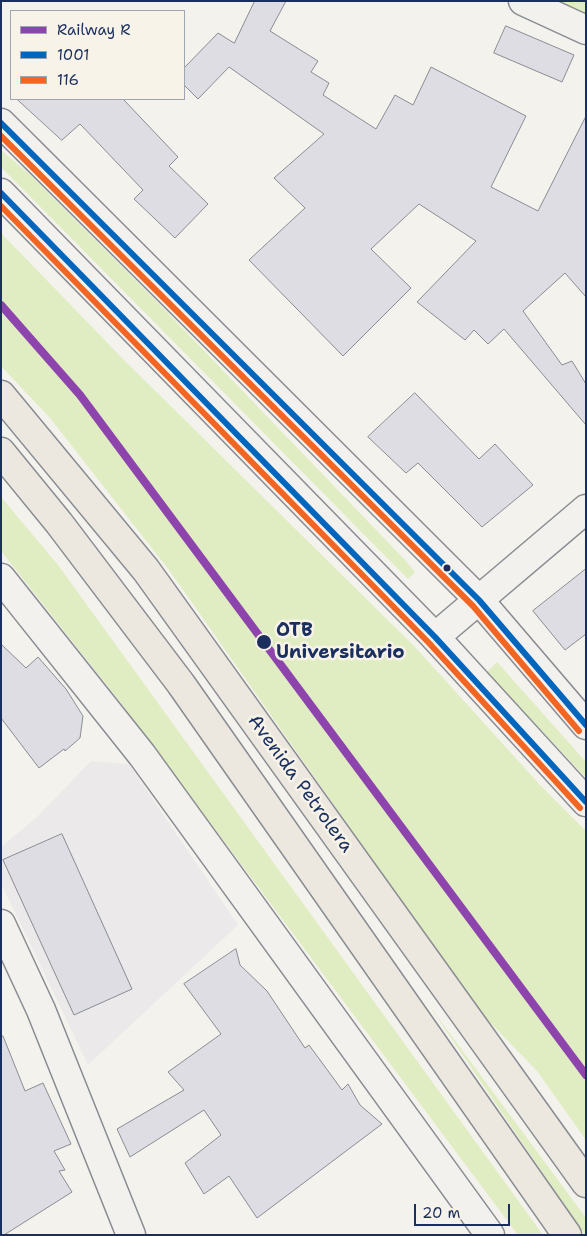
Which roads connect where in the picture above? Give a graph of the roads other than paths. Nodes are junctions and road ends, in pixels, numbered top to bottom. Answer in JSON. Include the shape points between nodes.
{"nodes":[{"id":1,"x":523,"y":1,"type":"edge"},
{"id":2,"x":586,"y":30,"type":"edge"},
{"id":3,"x":1,"y":122,"type":"edge"},
{"id":4,"x":1,"y":193,"type":"edge"},
{"id":5,"x":1,"y":395,"type":"edge"},
{"id":6,"x":1,"y":452,"type":"edge"},
{"id":7,"x":586,"y":509,"type":"edge"},
{"id":8,"x":1,"y":578,"type":"edge"},
{"id":9,"x":479,"y":600,"type":"junction"},
{"id":10,"x":435,"y":637,"type":"junction"},
{"id":11,"x":586,"y":724,"type":"edge"},
{"id":12,"x":586,"y":802,"type":"edge"},
{"id":13,"x":1,"y":924,"type":"edge"},
{"id":14,"x":586,"y":1183,"type":"edge"},
{"id":15,"x":131,"y":1235,"type":"edge"},
{"id":16,"x":490,"y":1235,"type":"edge"},
{"id":17,"x":567,"y":1235,"type":"edge"}],
"edges":[{"from":1,"to":2,"type":"main road"},
{"from":3,"to":9,"type":"main road"},
{"from":4,"to":10,"type":"main road"},
{"from":5,"to":14,"type":"highway","name":"Avenida Petrolera","via":[[146,570]]},
{"from":6,"to":17,"type":"highway","name":"Avenida Petrolera","via":[[181,684]]},
{"from":7,"to":9,"type":"main road"},
{"from":8,"to":16,"type":"main road","via":[[142,755]]},
{"from":9,"to":10,"type":"main road"},
{"from":9,"to":11,"type":"main road"},
{"from":10,"to":12,"type":"main road"},
{"from":13,"to":15,"type":"main road","via":[[41,1010]]}]}
